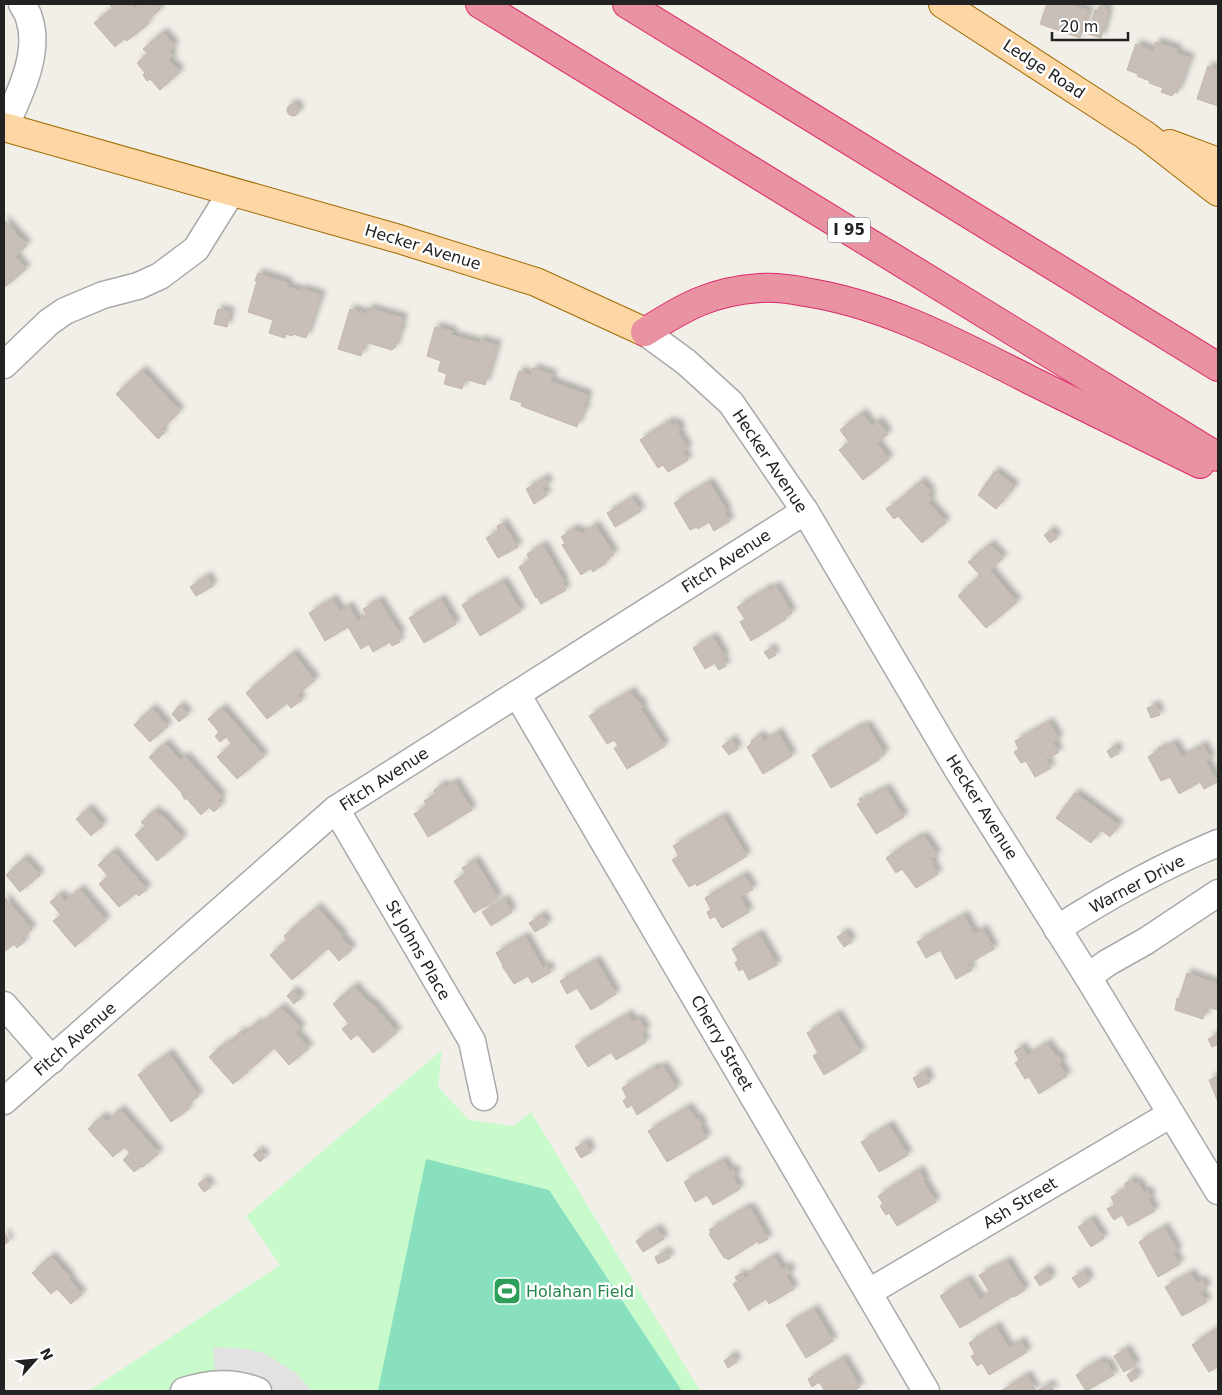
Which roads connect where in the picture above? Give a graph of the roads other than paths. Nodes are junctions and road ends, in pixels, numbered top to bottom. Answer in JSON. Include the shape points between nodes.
{"nodes":[{"id":1,"x":22,"y":4,"type":"edge"},
{"id":2,"x":480,"y":4,"type":"edge"},
{"id":3,"x":627,"y":4,"type":"edge"},
{"id":4,"x":943,"y":4,"type":"edge"},
{"id":5,"x":5,"y":127,"type":"edge"},
{"id":6,"x":1145,"y":134,"type":"junction"},
{"id":7,"x":1218,"y":162,"type":"edge"},
{"id":8,"x":232,"y":191,"type":"junction"},
{"id":9,"x":1218,"y":192,"type":"edge"},
{"id":10,"x":645,"y":332,"type":"junction"},
{"id":11,"x":4,"y":366,"type":"edge"},
{"id":12,"x":1218,"y":367,"type":"edge"},
{"id":13,"x":1218,"y":457,"type":"edge"},
{"id":14,"x":1218,"y":474,"type":"edge"},
{"id":15,"x":805,"y":510,"type":"junction"},
{"id":16,"x":517,"y":694,"type":"junction"},
{"id":17,"x":336,"y":809,"type":"junction"},
{"id":18,"x":1218,"y":843,"type":"edge"},
{"id":19,"x":1218,"y":893,"type":"edge"},
{"id":20,"x":1057,"y":929,"type":"junction"},
{"id":21,"x":1088,"y":977,"type":"junction"},
{"id":22,"x":4,"y":1005,"type":"edge"},
{"id":23,"x":52,"y":1060,"type":"junction"},
{"id":24,"x":484,"y":1098,"type":"dead end"},
{"id":25,"x":4,"y":1101,"type":"edge"},
{"id":26,"x":1171,"y":1114,"type":"junction"},
{"id":27,"x":1218,"y":1191,"type":"edge"},
{"id":28,"x":869,"y":1292,"type":"junction"},
{"id":29,"x":184,"y":1391,"type":"edge"},
{"id":30,"x":258,"y":1391,"type":"edge"},
{"id":31,"x":926,"y":1391,"type":"edge"}],
"edges":[{"from":1,"to":5,"type":"street","via":[[30,18],[32,44],[28,74]]},
{"from":2,"to":13,"type":"highway","number":"I 95"},
{"from":3,"to":12,"type":"highway"},
{"from":4,"to":6,"type":"main road","name":"Ledge Road"},
{"from":5,"to":8,"type":"main road","name":"Hecker Avenue"},
{"from":6,"to":7,"type":"main road","name":"Ledge Road"},
{"from":6,"to":9,"type":"main road","name":"Ledge Road"},
{"from":8,"to":10,"type":"main road","name":"Hecker Avenue","via":[[536,282]]},
{"from":8,"to":11,"type":"street","via":[[196,249],[160,276],[66,311],[49,322]]},
{"from":10,"to":14,"type":"highway","via":[[682,309],[734,291],[790,289],[826,295],[861,304],[946,339]]},
{"from":10,"to":15,"type":"street","name":"Hecker Avenue","via":[[686,362],[731,404]]},
{"from":15,"to":16,"type":"street","name":"Fitch Avenue"},
{"from":15,"to":20,"type":"street","name":"Hecker Avenue","via":[[956,767]]},
{"from":16,"to":17,"type":"street","name":"Fitch Avenue"},
{"from":16,"to":28,"type":"street","name":"Cherry Street"},
{"from":17,"to":23,"type":"street","name":"Fitch Avenue"},
{"from":17,"to":24,"type":"street","name":"St Johns Place","via":[[472,1041]]},
{"from":18,"to":20,"type":"street","name":"Warner Drive","via":[[1089,908]]},
{"from":19,"to":21,"type":"street"},
{"from":20,"to":21,"type":"street","name":"Hecker Avenue"},
{"from":21,"to":26,"type":"street","name":"Hecker Avenue"},
{"from":22,"to":23,"type":"street"},
{"from":23,"to":25,"type":"street","name":"Fitch Avenue"},
{"from":26,"to":27,"type":"street","name":"Hecker Avenue"},
{"from":26,"to":28,"type":"street","name":"Ash Street"},
{"from":28,"to":31,"type":"street","name":"Cherry Street"},
{"from":29,"to":30,"type":"street","via":[[211,1384],[238,1384]]}]}
